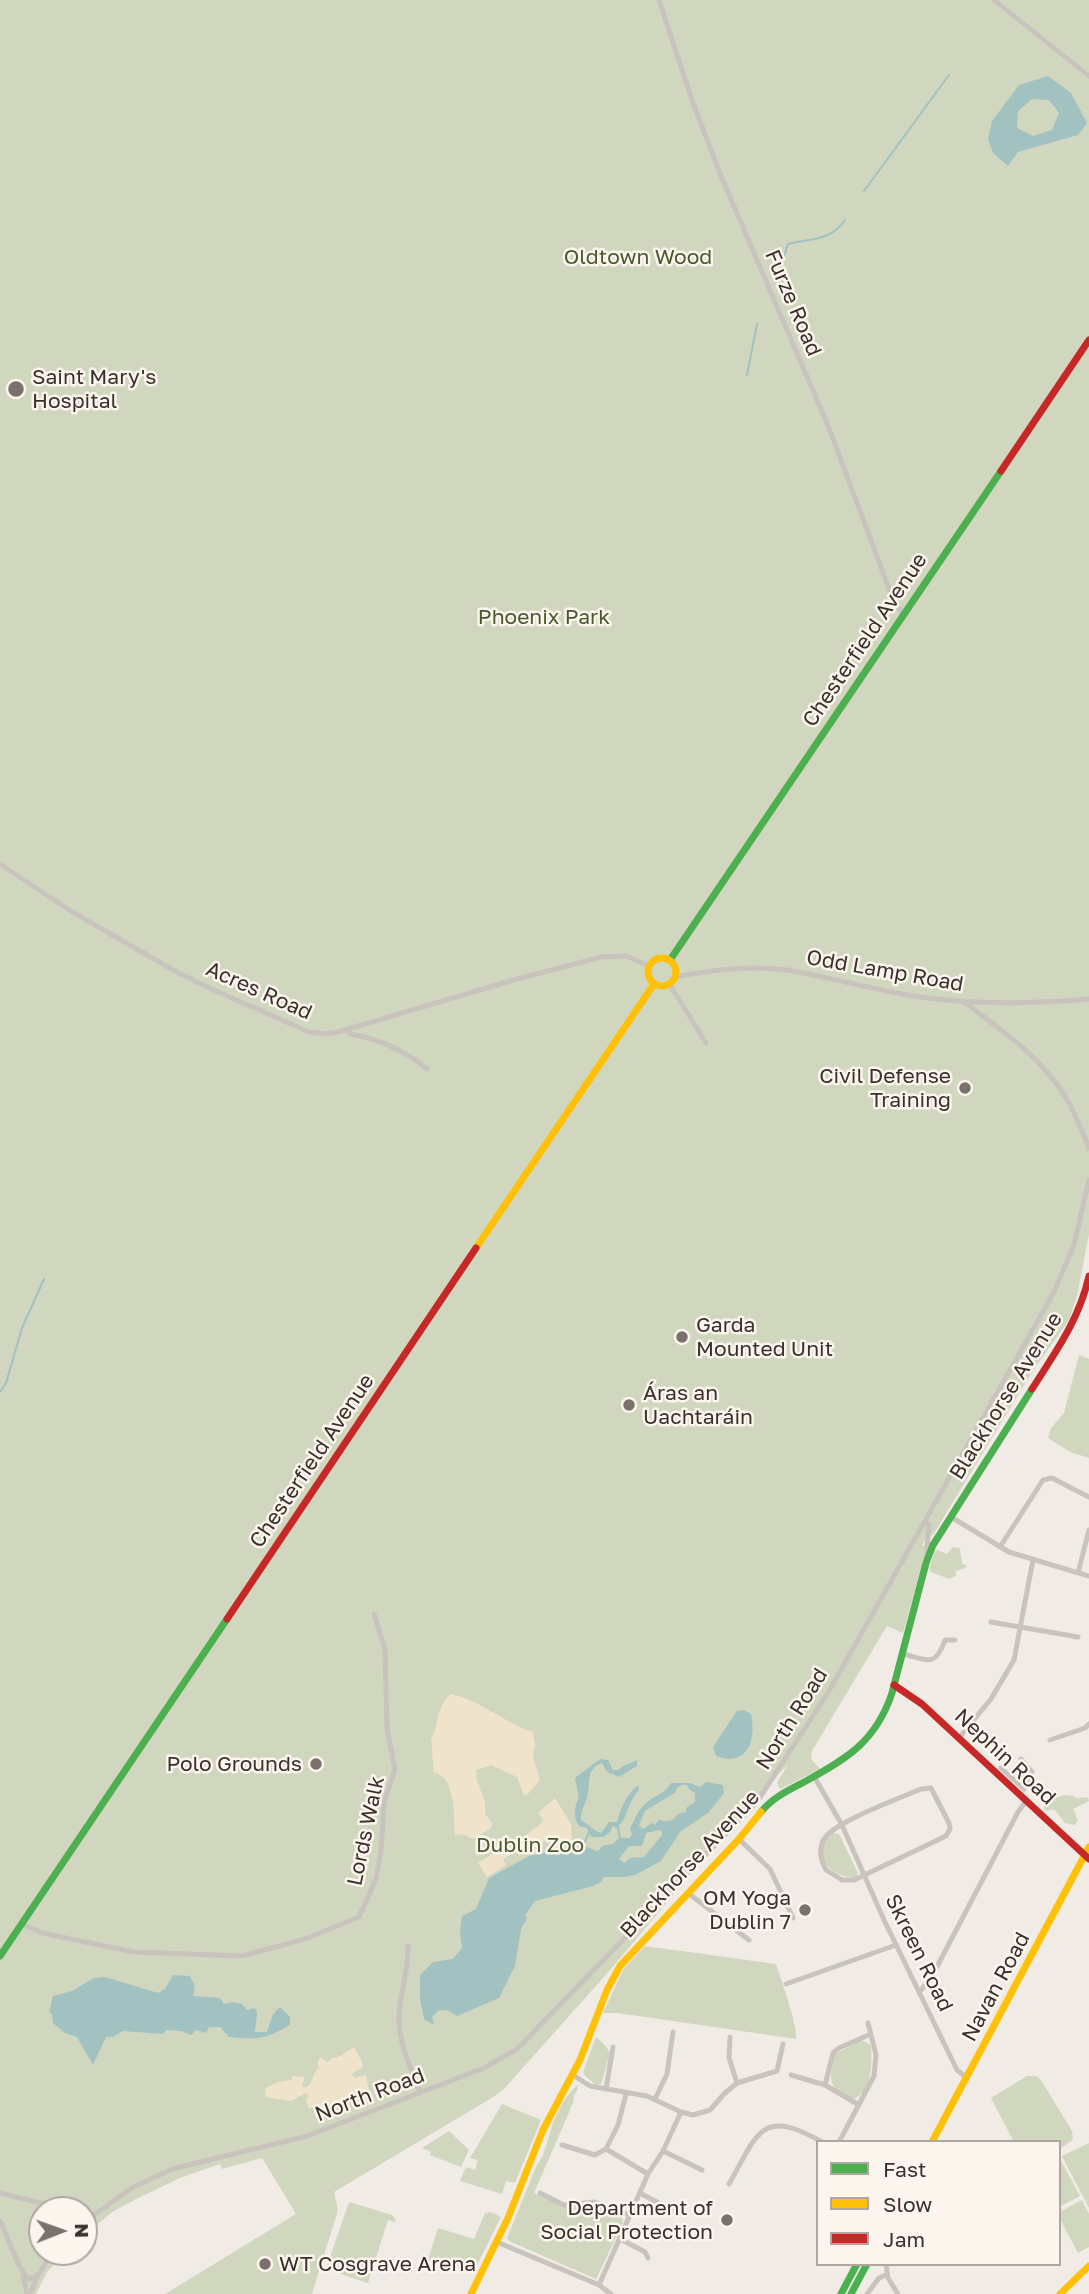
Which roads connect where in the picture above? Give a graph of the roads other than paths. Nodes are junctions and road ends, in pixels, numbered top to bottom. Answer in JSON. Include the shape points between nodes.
{"nodes":[{"id":1,"x":659,"y":0,"type":"edge"},
{"id":2,"x":994,"y":0,"type":"edge"},
{"id":3,"x":1089,"y":76,"type":"edge"},
{"id":4,"x":1089,"y":340,"type":"edge"},
{"id":5,"x":903,"y":615,"type":"junction"},
{"id":6,"x":0,"y":864,"type":"edge"},
{"id":7,"x":670,"y":960,"type":"junction"},
{"id":8,"x":649,"y":966,"type":"junction"},
{"id":9,"x":676,"y":977,"type":"junction"},
{"id":10,"x":654,"y":984,"type":"junction"},
{"id":11,"x":670,"y":985,"type":"junction"},
{"id":12,"x":1089,"y":999,"type":"edge"},
{"id":13,"x":962,"y":1001,"type":"junction"},
{"id":14,"x":348,"y":1030,"type":"junction"},
{"id":15,"x":706,"y":1043,"type":"dead end"},
{"id":16,"x":427,"y":1069,"type":"dead end"},
{"id":17,"x":1089,"y":1148,"type":"edge"},
{"id":18,"x":1089,"y":1180,"type":"edge"},
{"id":19,"x":1089,"y":1279,"type":"edge"},
{"id":20,"x":1089,"y":1497,"type":"edge"},
{"id":21,"x":951,"y":1517,"type":"junction"},
{"id":22,"x":925,"y":1521,"type":"junction"},
{"id":23,"x":1089,"y":1530,"type":"edge"},
{"id":24,"x":930,"y":1542,"type":"junction"},
{"id":25,"x":1000,"y":1547,"type":"junction"},
{"id":26,"x":1033,"y":1560,"type":"junction"},
{"id":27,"x":1078,"y":1573,"type":"junction"},
{"id":28,"x":1089,"y":1576,"type":"edge"},
{"id":29,"x":374,"y":1614,"type":"dead end"},
{"id":30,"x":991,"y":1622,"type":"dead end"},
{"id":31,"x":1022,"y":1627,"type":"junction"},
{"id":32,"x":1078,"y":1637,"type":"dead end"},
{"id":33,"x":955,"y":1640,"type":"dead end"},
{"id":34,"x":903,"y":1654,"type":"junction"},
{"id":35,"x":894,"y":1685,"type":"junction"},
{"id":36,"x":1089,"y":1724,"type":"edge"},
{"id":37,"x":959,"y":1738,"type":"junction"},
{"id":38,"x":1050,"y":1740,"type":"dead end"},
{"id":39,"x":1021,"y":1759,"type":"dead end"},
{"id":40,"x":1001,"y":1771,"type":"junction"},
{"id":41,"x":816,"y":1778,"type":"junction"},
{"id":42,"x":1026,"y":1801,"type":"junction"},
{"id":43,"x":842,"y":1825,"type":"junction"},
{"id":44,"x":739,"y":1839,"type":"junction"},
{"id":45,"x":1089,"y":1847,"type":"edge"},
{"id":46,"x":1087,"y":1857,"type":"edge"},
{"id":47,"x":865,"y":1877,"type":"junction"},
{"id":48,"x":688,"y":1893,"type":"junction"},
{"id":49,"x":793,"y":1918,"type":"dead end"},
{"id":50,"x":22,"y":1924,"type":"junction"},
{"id":51,"x":749,"y":1940,"type":"dead end"},
{"id":52,"x":896,"y":1945,"type":"junction"},
{"id":53,"x":408,"y":1946,"type":"dead end"},
{"id":54,"x":0,"y":1956,"type":"edge"},
{"id":55,"x":786,"y":1984,"type":"dead end"},
{"id":56,"x":919,"y":1992,"type":"junction"},
{"id":57,"x":868,"y":2024,"type":"dead end"},
{"id":58,"x":673,"y":2032,"type":"dead end"},
{"id":59,"x":871,"y":2034,"type":"junction"},
{"id":60,"x":730,"y":2037,"type":"dead end"},
{"id":61,"x":783,"y":2044,"type":"dead end"},
{"id":62,"x":614,"y":2047,"type":"dead end"},
{"id":63,"x":791,"y":2074,"type":"dead end"},
{"id":64,"x":573,"y":2075,"type":"junction"},
{"id":65,"x":967,"y":2078,"type":"junction"},
{"id":66,"x":737,"y":2083,"type":"junction"},
{"id":67,"x":825,"y":2085,"type":"junction"},
{"id":68,"x":606,"y":2088,"type":"junction"},
{"id":69,"x":420,"y":2092,"type":"junction"},
{"id":70,"x":626,"y":2094,"type":"junction"},
{"id":71,"x":655,"y":2099,"type":"junction"},
{"id":72,"x":859,"y":2105,"type":"junction"},
{"id":73,"x":681,"y":2112,"type":"junction"},
{"id":74,"x":818,"y":2140,"type":"edge"},
{"id":75,"x":840,"y":2140,"type":"edge"},
{"id":76,"x":933,"y":2140,"type":"edge"},
{"id":77,"x":562,"y":2145,"type":"dead end"},
{"id":78,"x":606,"y":2149,"type":"junction"},
{"id":79,"x":663,"y":2151,"type":"junction"},
{"id":80,"x":702,"y":2170,"type":"dead end"},
{"id":81,"x":648,"y":2174,"type":"junction"},
{"id":82,"x":729,"y":2184,"type":"dead end"},
{"id":83,"x":0,"y":2193,"type":"edge"},
{"id":84,"x":540,"y":2193,"type":"dead end"},
{"id":85,"x":640,"y":2193,"type":"junction"},
{"id":86,"x":28,"y":2200,"type":"edge"},
{"id":87,"x":98,"y":2211,"type":"edge"},
{"id":88,"x":677,"y":2213,"type":"dead end"},
{"id":89,"x":629,"y":2216,"type":"junction"},
{"id":90,"x":0,"y":2221,"type":"edge"},
{"id":91,"x":620,"y":2239,"type":"junction"},
{"id":92,"x":497,"y":2242,"type":"junction"},
{"id":93,"x":648,"y":2258,"type":"dead end"},
{"id":94,"x":44,"y":2266,"type":"edge"},
{"id":95,"x":856,"y":2266,"type":"edge"},
{"id":96,"x":866,"y":2266,"type":"edge"},
{"id":97,"x":886,"y":2266,"type":"edge"},
{"id":98,"x":1089,"y":2266,"type":"edge"},
{"id":99,"x":23,"y":2275,"type":"junction"},
{"id":100,"x":38,"y":2275,"type":"junction"},
{"id":101,"x":886,"y":2275,"type":"junction"},
{"id":102,"x":598,"y":2285,"type":"junction"},
{"id":103,"x":29,"y":2294,"type":"edge"},
{"id":104,"x":471,"y":2294,"type":"edge"},
{"id":105,"x":611,"y":2294,"type":"edge"},
{"id":106,"x":841,"y":2294,"type":"edge"},
{"id":107,"x":851,"y":2294,"type":"edge"},
{"id":108,"x":867,"y":2294,"type":"edge"},
{"id":109,"x":898,"y":2294,"type":"edge"},
{"id":110,"x":1060,"y":2294,"type":"edge"}],
"edges":[{"from":1,"to":5,"type":"street","name":"Furze Road","via":[[693,103]]},
{"from":2,"to":3,"type":"street"},
{"from":4,"to":5,"type":"street","name":"Chesterfield Avenue"},
{"from":5,"to":7,"type":"street","name":"Chesterfield Avenue"},
{"from":6,"to":14,"type":"street","name":"Acres Road","via":[[71,911],[207,987],[309,1032]]},
{"from":7,"to":8,"type":"street","via":[[661,958]]},
{"from":7,"to":9,"type":"street"},
{"from":8,"to":10,"type":"street","via":[[648,978]]},
{"from":8,"to":14,"type":"street","name":"Acres Road","via":[[626,956],[601,957]]},
{"from":9,"to":11,"type":"street"},
{"from":9,"to":13,"type":"street","name":"Odd Lamp Road","via":[[785,970],[872,989]]},
{"from":10,"to":11,"type":"street"},
{"from":10,"to":50,"type":"street","name":"Chesterfield Avenue"},
{"from":11,"to":15,"type":"street"},
{"from":12,"to":13,"type":"street","name":"Odd Lamp Road"},
{"from":13,"to":17,"type":"street","via":[[1044,1071],[1068,1101]]},
{"from":14,"to":16,"type":"street","via":[[396,1048]]},
{"from":18,"to":22,"type":"street","name":"North Road","via":[[1074,1244],[1055,1292]]},
{"from":19,"to":21,"type":"street","name":"Blackhorse Avenue","via":[[1074,1323]]},
{"from":20,"to":25,"type":"street","via":[[1052,1478],[1043,1480]]},
{"from":21,"to":24,"type":"street","name":"Blackhorse Avenue"},
{"from":21,"to":25,"type":"street"},
{"from":22,"to":24,"type":"street"},
{"from":22,"to":69,"type":"street","name":"North Road","via":[[829,1691],[757,1802],[522,2045],[484,2068]]},
{"from":23,"to":27,"type":"street"},
{"from":24,"to":34,"type":"street","name":"Blackhorse Avenue"},
{"from":25,"to":26,"type":"street"},
{"from":26,"to":27,"type":"street"},
{"from":26,"to":31,"type":"street"},
{"from":27,"to":28,"type":"street"},
{"from":29,"to":50,"type":"street","name":"Lords Walk","via":[[385,1649],[387,1728],[395,1770],[384,1802],[376,1879],[359,1917],[305,1939],[242,1956],[134,1952],[42,1933]]},
{"from":30,"to":31,"type":"street"},
{"from":31,"to":32,"type":"street"},
{"from":31,"to":37,"type":"street","via":[[1010,1668]]},
{"from":33,"to":34,"type":"street","via":[[945,1640],[940,1654],[931,1661]]},
{"from":34,"to":35,"type":"street","name":"Blackhorse Avenue"},
{"from":35,"to":37,"type":"street","name":"Nephin Road"},
{"from":35,"to":41,"type":"street","name":"Blackhorse Avenue","via":[[872,1735]]},
{"from":36,"to":38,"type":"street"},
{"from":37,"to":40,"type":"street","name":"Nephin Road"},
{"from":39,"to":40,"type":"street","via":[[1032,1772],[1024,1789]]},
{"from":40,"to":42,"type":"street","name":"Nephin Road"},
{"from":41,"to":43,"type":"street","name":"Skreen Road"},
{"from":41,"to":44,"type":"street","name":"Blackhorse Avenue","via":[[774,1798]]},
{"from":42,"to":46,"type":"street","name":"Nephin Road"},
{"from":42,"to":56,"type":"street","via":[[930,1980]]},
{"from":43,"to":47,"type":"street","name":"Skreen Road"},
{"from":43,"to":47,"type":"street","name":"Skreen Road","via":[[822,1842],[822,1862],[842,1880]]},
{"from":43,"to":47,"type":"street","via":[[927,1788],[934,1792],[949,1823],[946,1836]]},
{"from":44,"to":48,"type":"street","name":"Blackhorse Avenue"},
{"from":44,"to":49,"type":"street","via":[[771,1869]]},
{"from":45,"to":46,"type":"street","name":"Navan Road"},
{"from":46,"to":65,"type":"street","name":"Navan Road"},
{"from":47,"to":52,"type":"street","name":"Skreen Road"},
{"from":48,"to":51,"type":"street"},
{"from":48,"to":64,"type":"street","name":"Blackhorse Avenue","via":[[620,1966]]},
{"from":50,"to":54,"type":"street","name":"Chesterfield Avenue"},
{"from":52,"to":55,"type":"street"},
{"from":52,"to":56,"type":"street","name":"Skreen Road"},
{"from":53,"to":69,"type":"street","via":[[399,2026]]},
{"from":56,"to":65,"type":"street","name":"Skreen Road","via":[[957,2070]]},
{"from":57,"to":59,"type":"street"},
{"from":58,"to":71,"type":"street","via":[[667,2074]]},
{"from":59,"to":67,"type":"street","via":[[833,2053]]},
{"from":59,"to":72,"type":"street","via":[[874,2076]]},
{"from":60,"to":66,"type":"street","via":[[729,2058]]},
{"from":61,"to":66,"type":"street","via":[[778,2071]]},
{"from":62,"to":68,"type":"street"},
{"from":63,"to":67,"type":"street"},
{"from":64,"to":68,"type":"street","via":[[590,2086]]},
{"from":64,"to":92,"type":"street","name":"Blackhorse Avenue","via":[[543,2130]]},
{"from":65,"to":76,"type":"street","name":"Navan Road"},
{"from":66,"to":73,"type":"street","via":[[710,2110],[693,2115]]},
{"from":67,"to":72,"type":"street"},
{"from":68,"to":70,"type":"street"},
{"from":69,"to":87,"type":"street","name":"North Road","via":[[307,2136],[172,2169]]},
{"from":70,"to":71,"type":"street"},
{"from":70,"to":78,"type":"street"},
{"from":71,"to":73,"type":"street"},
{"from":72,"to":75,"type":"street"},
{"from":73,"to":79,"type":"street"},
{"from":74,"to":82,"type":"street","via":[[789,2126],[772,2126],[750,2146]]},
{"from":77,"to":78,"type":"street","via":[[595,2155]]},
{"from":78,"to":81,"type":"street"},
{"from":79,"to":80,"type":"street"},
{"from":79,"to":81,"type":"street"},
{"from":81,"to":85,"type":"street"},
{"from":83,"to":86,"type":"street"},
{"from":84,"to":89,"type":"street","via":[[564,2205],[595,2202]]},
{"from":85,"to":88,"type":"street"},
{"from":85,"to":89,"type":"street"},
{"from":89,"to":91,"type":"street"},
{"from":90,"to":99,"type":"street"},
{"from":91,"to":93,"type":"street"},
{"from":91,"to":102,"type":"street"},
{"from":92,"to":102,"type":"street"},
{"from":92,"to":104,"type":"street","name":"Blackhorse Avenue"},
{"from":94,"to":100,"type":"street"},
{"from":95,"to":106,"type":"street"},
{"from":96,"to":107,"type":"street"},
{"from":97,"to":101,"type":"street"},
{"from":98,"to":110,"type":"street"},
{"from":99,"to":100,"type":"street","via":[[29,2279]]},
{"from":99,"to":103,"type":"street"},
{"from":100,"to":103,"type":"street"},
{"from":101,"to":108,"type":"street"},
{"from":101,"to":109,"type":"street"},
{"from":102,"to":105,"type":"street"}]}
